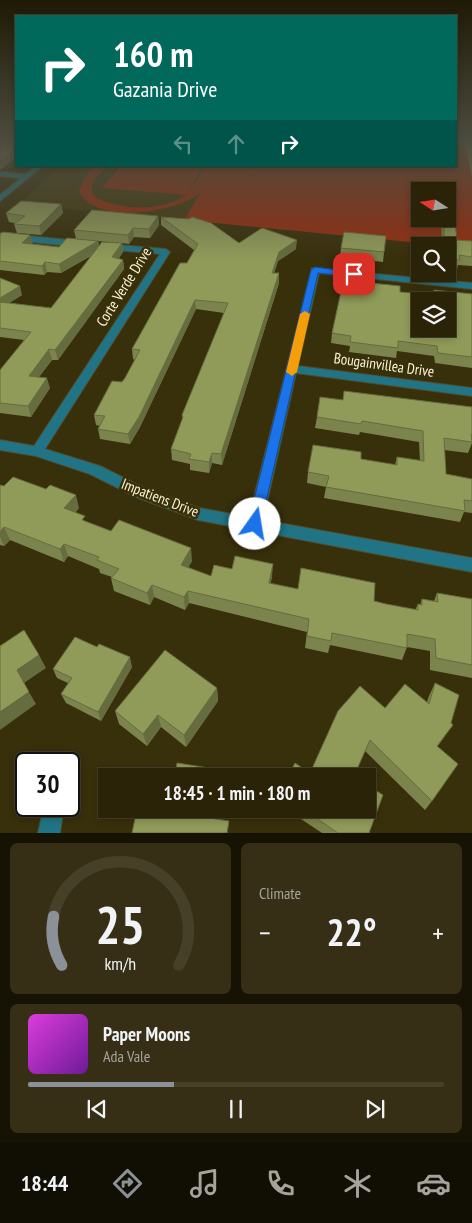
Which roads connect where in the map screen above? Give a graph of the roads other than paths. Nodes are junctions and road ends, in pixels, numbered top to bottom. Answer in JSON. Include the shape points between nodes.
{"nodes":[{"id":1,"x":21,"y":182,"type":"edge"},
{"id":2,"x":0,"y":199,"type":"edge"},
{"id":3,"x":0,"y":236,"type":"edge"},
{"id":4,"x":472,"y":286,"type":"edge"},
{"id":5,"x":293,"y":368,"type":"junction"},
{"id":6,"x":472,"y":392,"type":"edge"},
{"id":7,"x":0,"y":445,"type":"edge"},
{"id":8,"x":37,"y":451,"type":"junction"},
{"id":9,"x":255,"y":524,"type":"junction"},
{"id":10,"x":472,"y":565,"type":"edge"},
{"id":11,"x":52,"y":817,"type":"edge"},
{"id":12,"x":50,"y":833,"type":"edge"}],
"edges":[{"from":1,"to":2,"type":"street"},
{"from":3,"to":8,"type":"street","name":"Corte Verde Drive","via":[[166,252]]},
{"from":4,"to":5,"type":"street","via":[[315,270]]},
{"from":5,"to":6,"type":"street","name":"Bougainvillea Drive"},
{"from":5,"to":9,"type":"street"},
{"from":7,"to":8,"type":"street","name":"Impatiens Drive"},
{"from":8,"to":9,"type":"street","name":"Impatiens Drive","via":[[95,470],[141,493],[198,514]]},
{"from":9,"to":10,"type":"street","name":"Impatiens Drive"},
{"from":11,"to":12,"type":"street"}]}
